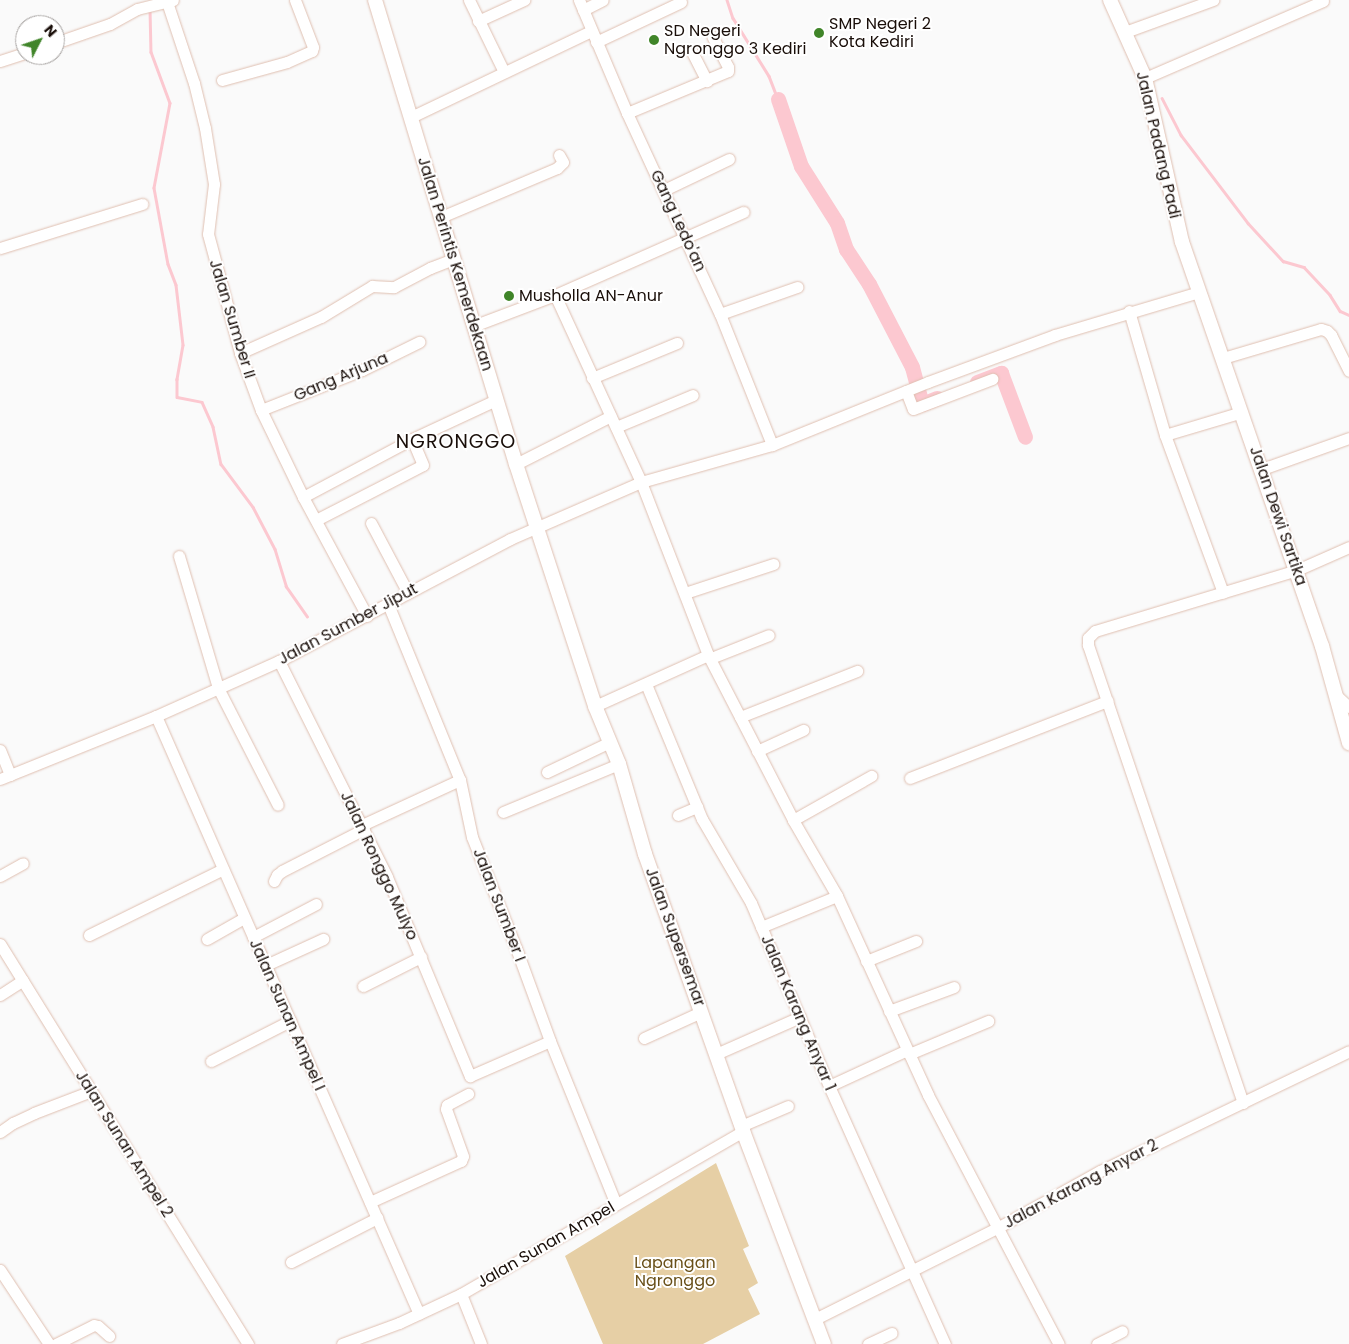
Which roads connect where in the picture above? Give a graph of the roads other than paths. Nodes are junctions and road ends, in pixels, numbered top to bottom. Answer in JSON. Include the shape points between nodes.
{"nodes":[{"id":1,"x":295,"y":0,"type":"edge"},
{"id":2,"x":375,"y":0,"type":"edge"},
{"id":3,"x":469,"y":0,"type":"edge"},
{"id":4,"x":524,"y":0,"type":"edge"},
{"id":5,"x":604,"y":0,"type":"edge"},
{"id":6,"x":1110,"y":0,"type":"edge"},
{"id":7,"x":1213,"y":0,"type":"edge"},
{"id":8,"x":170,"y":1,"type":"edge"},
{"id":9,"x":1323,"y":1,"type":"dead end"},
{"id":10,"x":681,"y":2,"type":"dead end"},
{"id":11,"x":581,"y":5,"type":"edge"},
{"id":12,"x":478,"y":21,"type":"junction"},
{"id":13,"x":591,"y":31,"type":"junction"},
{"id":14,"x":1125,"y":32,"type":"junction"},
{"id":15,"x":713,"y":37,"type":"dead end"},
{"id":16,"x":65,"y":40,"type":"edge"},
{"id":17,"x":596,"y":42,"type":"junction"},
{"id":18,"x":691,"y":50,"type":"dead end"},
{"id":19,"x":15,"y":56,"type":"edge"},
{"id":20,"x":0,"y":61,"type":"edge"},
{"id":21,"x":504,"y":72,"type":"junction"},
{"id":22,"x":1145,"y":78,"type":"junction"},
{"id":23,"x":222,"y":80,"type":"dead end"},
{"id":24,"x":706,"y":81,"type":"junction"},
{"id":25,"x":627,"y":114,"type":"junction"},
{"id":26,"x":410,"y":118,"type":"junction"},
{"id":27,"x":559,"y":155,"type":"dead end"},
{"id":28,"x":729,"y":159,"type":"dead end"},
{"id":29,"x":664,"y":190,"type":"junction"},
{"id":30,"x":142,"y":204,"type":"dead end"},
{"id":31,"x":743,"y":212,"type":"dead end"},
{"id":32,"x":442,"y":217,"type":"junction"},
{"id":33,"x":686,"y":237,"type":"junction"},
{"id":34,"x":0,"y":248,"type":"edge"},
{"id":35,"x":454,"y":259,"type":"junction"},
{"id":36,"x":797,"y":287,"type":"dead end"},
{"id":37,"x":1199,"y":292,"type":"junction"},
{"id":38,"x":554,"y":294,"type":"junction"},
{"id":39,"x":1129,"y":311,"type":"junction"},
{"id":40,"x":720,"y":314,"type":"junction"},
{"id":41,"x":474,"y":326,"type":"junction"},
{"id":42,"x":419,"y":342,"type":"dead end"},
{"id":43,"x":677,"y":343,"type":"dead end"},
{"id":44,"x":240,"y":352,"type":"junction"},
{"id":45,"x":1223,"y":358,"type":"junction"},
{"id":46,"x":1349,"y":371,"type":"edge"},
{"id":47,"x":592,"y":378,"type":"junction"},
{"id":48,"x":992,"y":379,"type":"dead end"},
{"id":49,"x":908,"y":390,"type":"junction"},
{"id":50,"x":693,"y":395,"type":"dead end"},
{"id":51,"x":496,"y":400,"type":"junction"},
{"id":52,"x":262,"y":410,"type":"junction"},
{"id":53,"x":1242,"y":412,"type":"junction"},
{"id":54,"x":611,"y":416,"type":"junction"},
{"id":55,"x":616,"y":427,"type":"junction"},
{"id":56,"x":1165,"y":435,"type":"junction"},
{"id":57,"x":1349,"y":438,"type":"edge"},
{"id":58,"x":412,"y":439,"type":"junction"},
{"id":59,"x":772,"y":445,"type":"junction"},
{"id":60,"x":516,"y":464,"type":"junction"},
{"id":61,"x":1262,"y":469,"type":"junction"},
{"id":62,"x":640,"y":482,"type":"junction"},
{"id":63,"x":303,"y":497,"type":"junction"},
{"id":64,"x":316,"y":520,"type":"junction"},
{"id":65,"x":372,"y":523,"type":"dead end"},
{"id":66,"x":538,"y":527,"type":"junction"},
{"id":67,"x":1349,"y":547,"type":"edge"},
{"id":68,"x":178,"y":556,"type":"dead end"},
{"id":69,"x":773,"y":564,"type":"dead end"},
{"id":70,"x":1296,"y":570,"type":"junction"},
{"id":71,"x":408,"y":593,"type":"junction"},
{"id":72,"x":685,"y":593,"type":"junction"},
{"id":73,"x":1223,"y":593,"type":"junction"},
{"id":74,"x":388,"y":604,"type":"junction"},
{"id":75,"x":367,"y":616,"type":"junction"},
{"id":76,"x":769,"y":635,"type":"dead end"},
{"id":77,"x":709,"y":656,"type":"junction"},
{"id":78,"x":279,"y":661,"type":"junction"},
{"id":79,"x":857,"y":672,"type":"dead end"},
{"id":80,"x":646,"y":684,"type":"junction"},
{"id":81,"x":218,"y":688,"type":"junction"},
{"id":82,"x":1337,"y":696,"type":"junction"},
{"id":83,"x":1107,"y":701,"type":"junction"},
{"id":84,"x":595,"y":706,"type":"junction"},
{"id":85,"x":1349,"y":706,"type":"edge"},
{"id":86,"x":156,"y":716,"type":"junction"},
{"id":87,"x":740,"y":717,"type":"junction"},
{"id":88,"x":803,"y":730,"type":"dead end"},
{"id":89,"x":610,"y":742,"type":"junction"},
{"id":90,"x":1349,"y":743,"type":"edge"},
{"id":91,"x":0,"y":750,"type":"edge"},
{"id":92,"x":757,"y":751,"type":"junction"},
{"id":93,"x":619,"y":764,"type":"junction"},
{"id":94,"x":547,"y":772,"type":"dead end"},
{"id":95,"x":872,"y":776,"type":"dead end"},
{"id":96,"x":5,"y":777,"type":"edge"},
{"id":97,"x":910,"y":778,"type":"dead end"},
{"id":98,"x":460,"y":780,"type":"junction"},
{"id":99,"x":278,"y":805,"type":"dead end"},
{"id":100,"x":697,"y":807,"type":"junction"},
{"id":101,"x":503,"y":812,"type":"dead end"},
{"id":102,"x":678,"y":815,"type":"dead end"},
{"id":103,"x":793,"y":820,"type":"junction"},
{"id":104,"x":363,"y":827,"type":"junction"},
{"id":105,"x":23,"y":864,"type":"dead end"},
{"id":106,"x":223,"y":869,"type":"junction"},
{"id":107,"x":0,"y":876,"type":"edge"},
{"id":108,"x":274,"y":881,"type":"dead end"},
{"id":109,"x":836,"y":896,"type":"junction"},
{"id":110,"x":316,"y":904,"type":"dead end"},
{"id":111,"x":244,"y":918,"type":"junction"},
{"id":112,"x":761,"y":927,"type":"junction"},
{"id":113,"x":89,"y":935,"type":"dead end"},
{"id":114,"x":253,"y":937,"type":"junction"},
{"id":115,"x":207,"y":939,"type":"dead end"},
{"id":116,"x":323,"y":939,"type":"dead end"},
{"id":117,"x":916,"y":941,"type":"dead end"},
{"id":118,"x":0,"y":944,"type":"edge"},
{"id":119,"x":420,"y":957,"type":"junction"},
{"id":120,"x":866,"y":961,"type":"junction"},
{"id":121,"x":266,"y":965,"type":"junction"},
{"id":122,"x":23,"y":980,"type":"junction"},
{"id":123,"x":362,"y":986,"type":"dead end"},
{"id":124,"x":954,"y":987,"type":"dead end"},
{"id":125,"x":0,"y":994,"type":"edge"},
{"id":126,"x":889,"y":1011,"type":"junction"},
{"id":127,"x":701,"y":1012,"type":"junction"},
{"id":128,"x":800,"y":1017,"type":"junction"},
{"id":129,"x":290,"y":1021,"type":"junction"},
{"id":130,"x":988,"y":1021,"type":"dead end"},
{"id":131,"x":644,"y":1038,"type":"dead end"},
{"id":132,"x":550,"y":1042,"type":"junction"},
{"id":133,"x":1349,"y":1051,"type":"edge"},
{"id":134,"x":908,"y":1052,"type":"junction"},
{"id":135,"x":716,"y":1054,"type":"junction"},
{"id":136,"x":211,"y":1061,"type":"dead end"},
{"id":137,"x":829,"y":1086,"type":"junction"},
{"id":138,"x":91,"y":1091,"type":"junction"},
{"id":139,"x":468,"y":1094,"type":"dead end"},
{"id":140,"x":1244,"y":1103,"type":"junction"},
{"id":141,"x":788,"y":1106,"type":"dead end"},
{"id":142,"x":742,"y":1128,"type":"junction"},
{"id":143,"x":0,"y":1132,"type":"edge"},
{"id":144,"x":370,"y":1202,"type":"junction"},
{"id":145,"x":616,"y":1204,"type":"junction"},
{"id":146,"x":377,"y":1218,"type":"junction"},
{"id":147,"x":998,"y":1228,"type":"junction"},
{"id":148,"x":291,"y":1262,"type":"dead end"},
{"id":149,"x":912,"y":1269,"type":"junction"},
{"id":150,"x":0,"y":1270,"type":"edge"},
{"id":151,"x":461,"y":1294,"type":"junction"},
{"id":152,"x":419,"y":1314,"type":"junction"},
{"id":153,"x":815,"y":1319,"type":"junction"},
{"id":154,"x":1122,"y":1331,"type":"dead end"},
{"id":155,"x":892,"y":1333,"type":"dead end"},
{"id":156,"x":109,"y":1336,"type":"dead end"},
{"id":157,"x":49,"y":1344,"type":"edge"},
{"id":158,"x":56,"y":1344,"type":"edge"},
{"id":159,"x":248,"y":1344,"type":"edge"},
{"id":160,"x":342,"y":1344,"type":"edge"},
{"id":161,"x":481,"y":1344,"type":"edge"},
{"id":162,"x":824,"y":1344,"type":"edge"},
{"id":163,"x":868,"y":1344,"type":"edge"},
{"id":164,"x":944,"y":1344,"type":"edge"},
{"id":165,"x":1059,"y":1344,"type":"edge"},
{"id":166,"x":1097,"y":1344,"type":"edge"}],
"edges":[{"from":1,"to":23,"type":"street","via":[[312,51],[287,62]]},
{"from":2,"to":26,"type":"main road","name":"Jalan Perintis Kemerdekaan"},
{"from":3,"to":12,"type":"street"},
{"from":4,"to":12,"type":"street"},
{"from":5,"to":11,"type":"street"},
{"from":6,"to":14,"type":"main road","name":"Jalan Padang Padi"},
{"from":7,"to":14,"type":"street"},
{"from":8,"to":16,"type":"street","via":[[149,6]]},
{"from":8,"to":44,"type":"street","name":"Jalan Sumber II","via":[[205,128],[214,184],[208,234]]},
{"from":9,"to":22,"type":"street"},
{"from":10,"to":17,"type":"street"},
{"from":11,"to":13,"type":"street","name":"Gang Ledo'an"},
{"from":12,"to":21,"type":"street"},
{"from":13,"to":17,"type":"street","name":"Gang Ledo'an"},
{"from":13,"to":21,"type":"street"},
{"from":14,"to":22,"type":"main road","name":"Jalan Padang Padi"},
{"from":15,"to":24,"type":"street","via":[[729,69]]},
{"from":17,"to":25,"type":"street","name":"Gang Ledo'an"},
{"from":18,"to":24,"type":"street"},
{"from":19,"to":20,"type":"street"},
{"from":21,"to":26,"type":"street"},
{"from":22,"to":37,"type":"main road","name":"Jalan Padang Padi","via":[[1180,234]]},
{"from":24,"to":25,"type":"street"},
{"from":25,"to":29,"type":"street","name":"Gang Ledo'an"},
{"from":26,"to":32,"type":"main road","name":"Jalan Perintis Kemerdekaan"},
{"from":27,"to":32,"type":"street","via":[[563,162],[558,168]]},
{"from":28,"to":29,"type":"street"},
{"from":29,"to":33,"type":"street","name":"Gang Ledo'an"},
{"from":30,"to":34,"type":"street"},
{"from":31,"to":33,"type":"street"},
{"from":32,"to":35,"type":"main road","name":"Jalan Perintis Kemerdekaan"},
{"from":33,"to":38,"type":"street"},
{"from":33,"to":40,"type":"street","name":"Gang Ledo'an"},
{"from":35,"to":41,"type":"main road","name":"Jalan Perintis Kemerdekaan"},
{"from":35,"to":44,"type":"street","via":[[394,287],[372,286],[320,316]]},
{"from":36,"to":40,"type":"street"},
{"from":37,"to":39,"type":"street","name":"Jalan Sumber Jiput"},
{"from":37,"to":45,"type":"main road","name":"Jalan Dewi Sartika"},
{"from":38,"to":41,"type":"street"},
{"from":38,"to":47,"type":"street"},
{"from":39,"to":49,"type":"street","name":"Jalan Sumber Jiput"},
{"from":39,"to":56,"type":"street"},
{"from":40,"to":59,"type":"street","name":"Gang Ledo'an"},
{"from":41,"to":51,"type":"main road","name":"Jalan Perintis Kemerdekaan"},
{"from":42,"to":52,"type":"street","name":"Gang Arjuna","via":[[362,370]]},
{"from":43,"to":47,"type":"street"},
{"from":44,"to":52,"type":"street","name":"Jalan Sumber II"},
{"from":45,"to":46,"type":"street","via":[[1321,329],[1331,335]]},
{"from":45,"to":53,"type":"main road","name":"Jalan Dewi Sartika"},
{"from":47,"to":54,"type":"street"},
{"from":48,"to":49,"type":"street","via":[[914,409]]},
{"from":49,"to":59,"type":"street","name":"Jalan Sumber Jiput"},
{"from":50,"to":55,"type":"street"},
{"from":51,"to":58,"type":"street"},
{"from":51,"to":60,"type":"main road","name":"Jalan Perintis Kemerdekaan"},
{"from":52,"to":63,"type":"street","name":"Jalan Sumber II"},
{"from":53,"to":56,"type":"street"},
{"from":53,"to":61,"type":"main road","name":"Jalan Dewi Sartika"},
{"from":54,"to":55,"type":"street"},
{"from":54,"to":60,"type":"street"},
{"from":55,"to":62,"type":"street"},
{"from":56,"to":73,"type":"street"},
{"from":57,"to":61,"type":"street"},
{"from":58,"to":63,"type":"street"},
{"from":58,"to":64,"type":"street","via":[[423,465]]},
{"from":59,"to":62,"type":"street","name":"Jalan Sumber Jiput"},
{"from":60,"to":66,"type":"main road","name":"Jalan Perintis Kemerdekaan"},
{"from":61,"to":70,"type":"main road","name":"Jalan Dewi Sartika"},
{"from":62,"to":66,"type":"street","name":"Jalan Sumber Jiput"},
{"from":62,"to":72,"type":"street"},
{"from":63,"to":64,"type":"street","name":"Jalan Sumber II"},
{"from":64,"to":75,"type":"street","name":"Jalan Sumber II"},
{"from":65,"to":71,"type":"street"},
{"from":66,"to":71,"type":"street","name":"Jalan Sumber Jiput"},
{"from":66,"to":84,"type":"main road","name":"Jalan Supersemar"},
{"from":67,"to":70,"type":"street"},
{"from":68,"to":81,"type":"street"},
{"from":69,"to":72,"type":"street"},
{"from":70,"to":73,"type":"street"},
{"from":70,"to":82,"type":"main road","name":"Jalan Dewi Sartika"},
{"from":71,"to":74,"type":"street","name":"Jalan Sumber Jiput"},
{"from":72,"to":77,"type":"street"},
{"from":73,"to":83,"type":"street","via":[[1091,633],[1088,646]]},
{"from":74,"to":75,"type":"street","name":"Jalan Sumber Jiput"},
{"from":74,"to":98,"type":"street","name":"Jalan Sumber I"},
{"from":75,"to":78,"type":"street","name":"Jalan Sumber Jiput"},
{"from":76,"to":77,"type":"street"},
{"from":77,"to":80,"type":"street"},
{"from":77,"to":87,"type":"street"},
{"from":78,"to":81,"type":"street","name":"Jalan Sumber Jiput"},
{"from":78,"to":104,"type":"street","name":"Jalan Ronggo Mulyo"},
{"from":79,"to":87,"type":"street"},
{"from":80,"to":84,"type":"street"},
{"from":80,"to":100,"type":"street","name":"Jalan Karang Anyar 1"},
{"from":81,"to":86,"type":"street","name":"Jalan Sumber Jiput"},
{"from":81,"to":99,"type":"street"},
{"from":82,"to":85,"type":"street"},
{"from":82,"to":90,"type":"main road","name":"Jalan Dewi Sartika"},
{"from":83,"to":97,"type":"street"},
{"from":83,"to":140,"type":"street"},
{"from":84,"to":89,"type":"main road","name":"Jalan Supersemar"},
{"from":86,"to":96,"type":"street","name":"Jalan Sumber Jiput"},
{"from":86,"to":106,"type":"street","name":"Jalan Sunan Ampel I"},
{"from":87,"to":92,"type":"street"},
{"from":88,"to":92,"type":"street"},
{"from":89,"to":93,"type":"main road","name":"Jalan Supersemar"},
{"from":89,"to":94,"type":"street"},
{"from":91,"to":96,"type":"street"},
{"from":92,"to":103,"type":"street"},
{"from":93,"to":101,"type":"street"},
{"from":93,"to":127,"type":"main road","name":"Jalan Supersemar","via":[[645,854]]},
{"from":95,"to":103,"type":"street"},
{"from":98,"to":104,"type":"street"},
{"from":98,"to":132,"type":"street","name":"Jalan Sumber I","via":[[472,837]]},
{"from":100,"to":102,"type":"street"},
{"from":100,"to":112,"type":"street","name":"Jalan Karang Anyar 1"},
{"from":103,"to":109,"type":"street"},
{"from":104,"to":108,"type":"street","via":[[282,871]]},
{"from":104,"to":119,"type":"street","name":"Jalan Ronggo Mulyo"},
{"from":105,"to":107,"type":"street"},
{"from":106,"to":111,"type":"street","name":"Jalan Sunan Ampel I"},
{"from":106,"to":113,"type":"street"},
{"from":109,"to":112,"type":"street"},
{"from":109,"to":120,"type":"street"},
{"from":110,"to":114,"type":"street"},
{"from":111,"to":114,"type":"street","name":"Jalan Sunan Ampel I"},
{"from":111,"to":115,"type":"street"},
{"from":112,"to":128,"type":"street","name":"Jalan Karang Anyar 1"},
{"from":114,"to":121,"type":"street","name":"Jalan Sunan Ampel I"},
{"from":116,"to":121,"type":"street"},
{"from":117,"to":120,"type":"street"},
{"from":118,"to":122,"type":"street","name":"Jalan Sunan Ampel 2"},
{"from":119,"to":123,"type":"street"},
{"from":119,"to":132,"type":"street","name":"Jalan Ronggo Mulyo","via":[[470,1076]]},
{"from":120,"to":126,"type":"street"},
{"from":121,"to":129,"type":"street","name":"Jalan Sunan Ampel I"},
{"from":122,"to":125,"type":"street"},
{"from":122,"to":138,"type":"street","name":"Jalan Sunan Ampel 2"},
{"from":124,"to":126,"type":"street"},
{"from":126,"to":134,"type":"street"},
{"from":127,"to":131,"type":"street"},
{"from":127,"to":135,"type":"main road","name":"Jalan Supersemar"},
{"from":128,"to":135,"type":"street"},
{"from":128,"to":137,"type":"street","name":"Jalan Karang Anyar 1"},
{"from":129,"to":136,"type":"street"},
{"from":129,"to":144,"type":"street","name":"Jalan Sunan Ampel I"},
{"from":130,"to":134,"type":"street"},
{"from":132,"to":145,"type":"street","name":"Jalan Sumber I"},
{"from":133,"to":140,"type":"street","name":"Jalan Karang Anyar 2"},
{"from":134,"to":137,"type":"street"},
{"from":134,"to":147,"type":"street"},
{"from":135,"to":142,"type":"main road","name":"Jalan Supersemar"},
{"from":137,"to":149,"type":"street","name":"Jalan Karang Anyar 1"},
{"from":138,"to":143,"type":"street","via":[[34,1113]]},
{"from":138,"to":159,"type":"street","name":"Jalan Sunan Ampel 2"},
{"from":139,"to":144,"type":"street","via":[[446,1105],[463,1156],[461,1161]]},
{"from":140,"to":147,"type":"street","name":"Jalan Karang Anyar 2","via":[[1100,1171]]},
{"from":141,"to":142,"type":"street","name":"Jalan Sunan Ampel"},
{"from":142,"to":145,"type":"street","name":"Jalan Sunan Ampel"},
{"from":142,"to":153,"type":"main road","name":"Jalan Supersemar"},
{"from":144,"to":146,"type":"street","name":"Jalan Sunan Ampel I"},
{"from":145,"to":151,"type":"street","name":"Jalan Sunan Ampel"},
{"from":146,"to":148,"type":"street"},
{"from":146,"to":152,"type":"street","name":"Jalan Sunan Ampel I"},
{"from":147,"to":149,"type":"street","name":"Jalan Karang Anyar 2"},
{"from":147,"to":165,"type":"street"},
{"from":149,"to":153,"type":"street","name":"Jalan Karang Anyar 2"},
{"from":149,"to":164,"type":"street","name":"Jalan Karang Anyar 1"},
{"from":150,"to":157,"type":"street"},
{"from":151,"to":152,"type":"street","name":"Jalan Sunan Ampel"},
{"from":151,"to":161,"type":"street"},
{"from":152,"to":160,"type":"street","name":"Jalan Sunan Ampel"},
{"from":153,"to":162,"type":"main road","name":"Jalan Supersemar"},
{"from":154,"to":166,"type":"street"},
{"from":155,"to":163,"type":"street"},
{"from":156,"to":158,"type":"street","via":[[94,1325]]}]}
